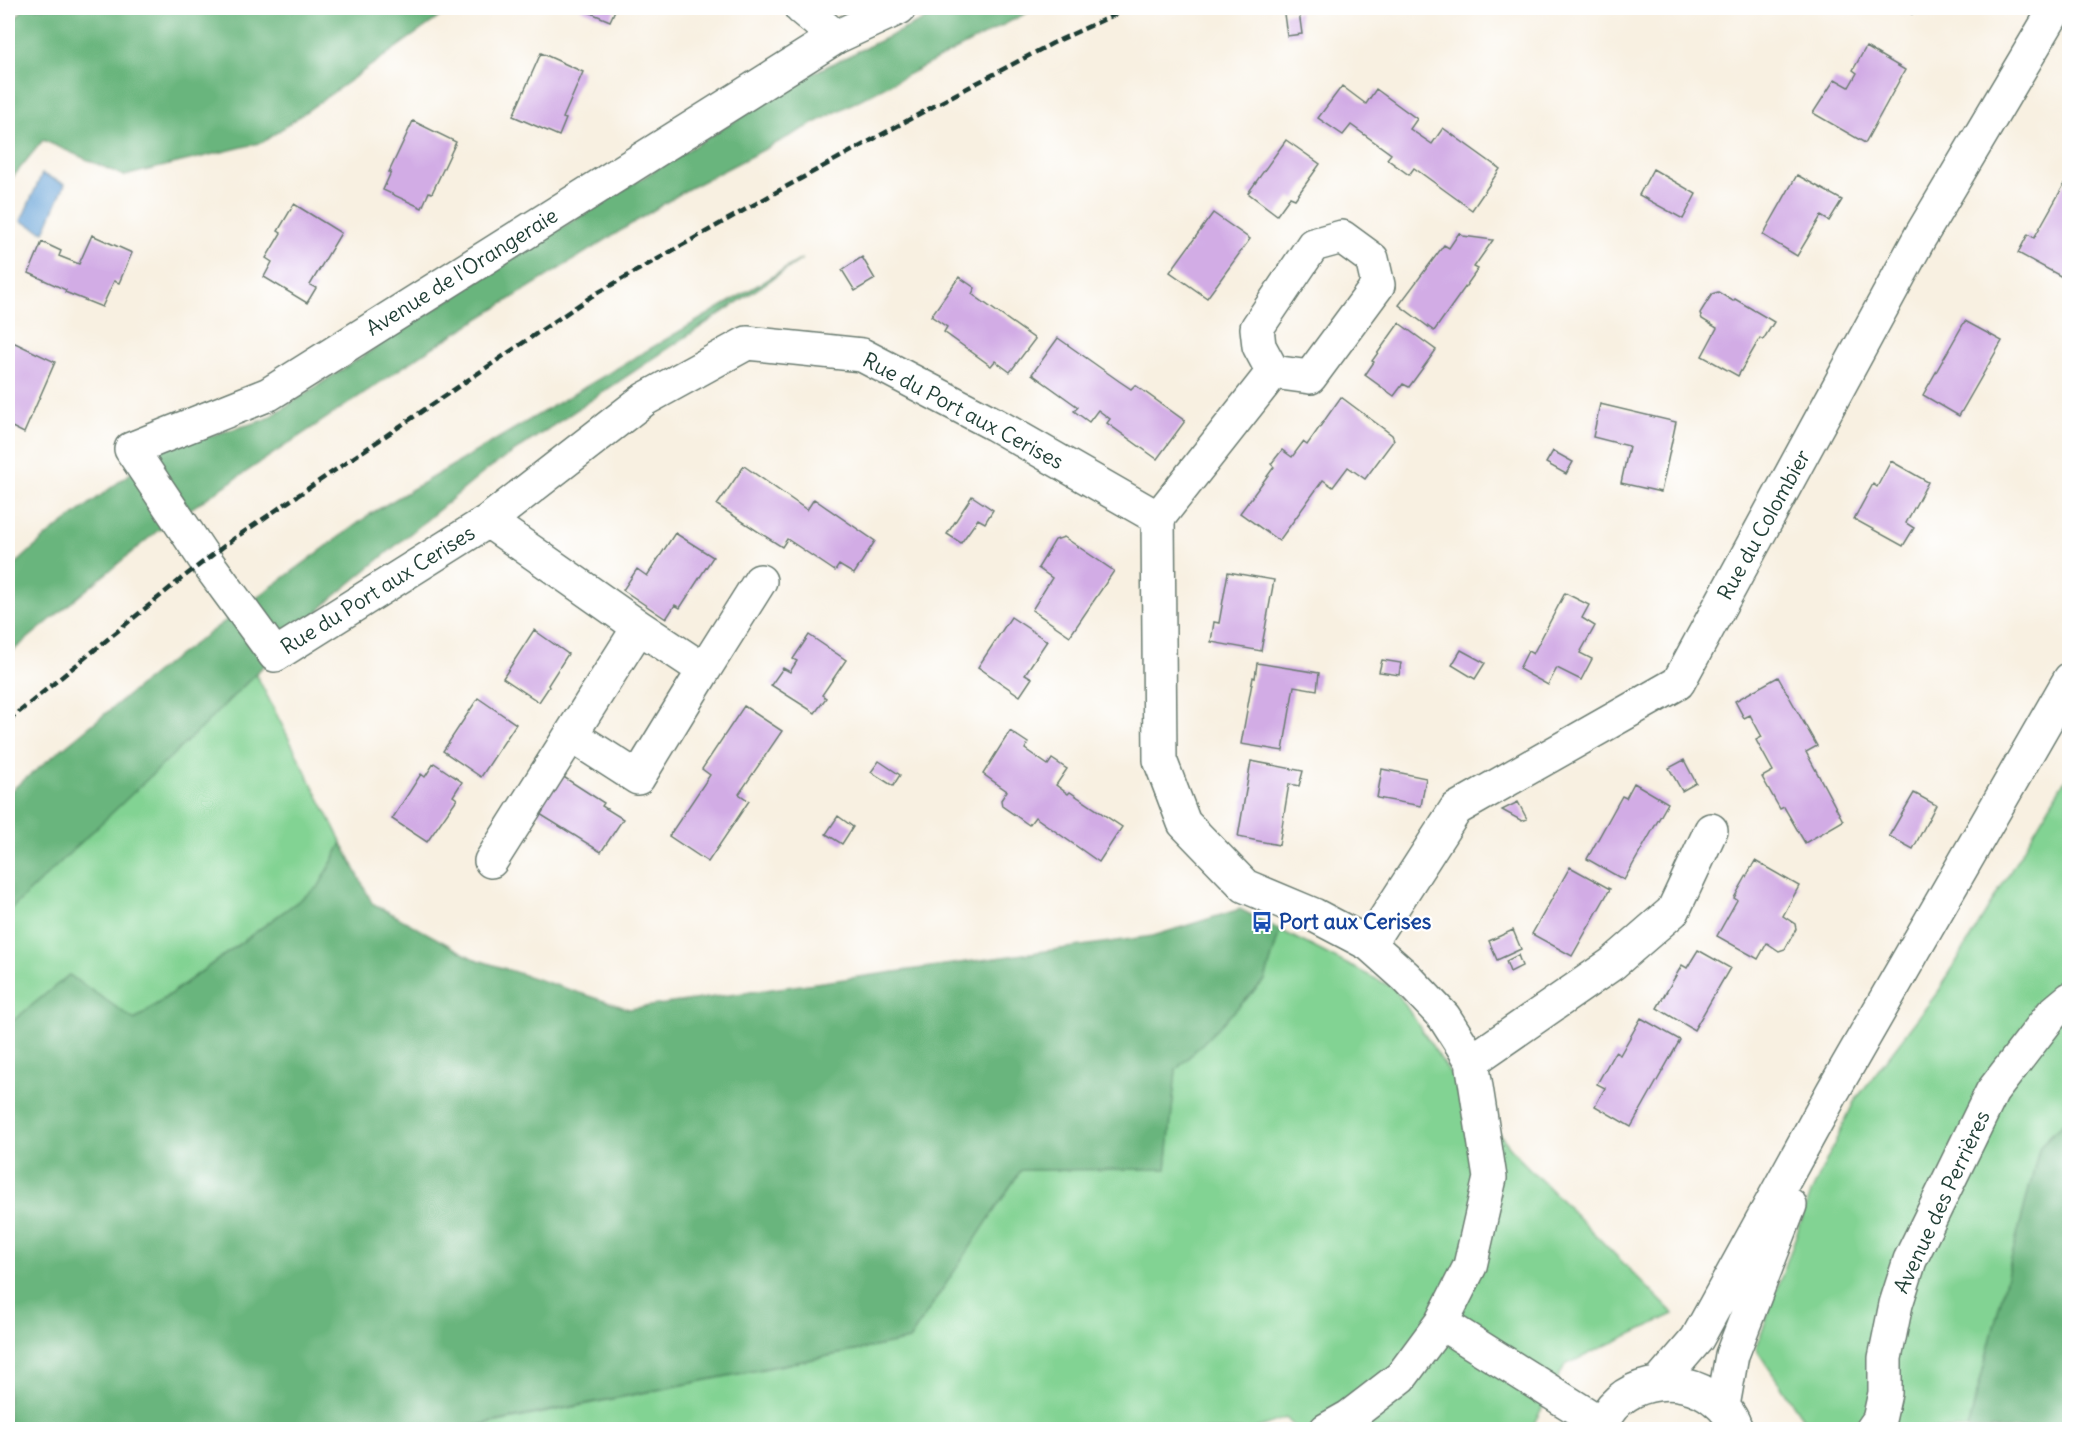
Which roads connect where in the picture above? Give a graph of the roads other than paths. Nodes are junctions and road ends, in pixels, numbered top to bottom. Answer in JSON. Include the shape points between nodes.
{"nodes":[{"id":1,"x":801,"y":8,"type":"edge"},
{"id":2,"x":899,"y":8,"type":"edge"},
{"id":3,"x":2056,"y":8,"type":"edge"},
{"id":4,"x":836,"y":37,"type":"junction"},
{"id":5,"x":1273,"y":372,"type":"dead end"},
{"id":6,"x":1158,"y":518,"type":"junction"},
{"id":7,"x":488,"y":521,"type":"junction"},
{"id":8,"x":206,"y":561,"type":"joint"},
{"id":9,"x":760,"y":581,"type":"dead end"},
{"id":10,"x":639,"y":627,"type":"junction"},
{"id":11,"x":704,"y":670,"type":"junction"},
{"id":12,"x":2070,"y":679,"type":"edge"},
{"id":13,"x":571,"y":735,"type":"junction"},
{"id":14,"x":1711,"y":830,"type":"dead end"},
{"id":15,"x":491,"y":861,"type":"dead end"},
{"id":16,"x":1369,"y":944,"type":"junction"},
{"id":17,"x":2070,"y":999,"type":"edge"},
{"id":18,"x":1472,"y":1061,"type":"junction"},
{"id":19,"x":1833,"y":1091,"type":"junction"},
{"id":20,"x":1441,"y":1323,"type":"junction"},
{"id":21,"x":1660,"y":1382,"type":"junction"},
{"id":22,"x":1730,"y":1418,"type":"edge"},
{"id":23,"x":1601,"y":1427,"type":"edge"},
{"id":24,"x":1326,"y":1430,"type":"edge"},
{"id":25,"x":1872,"y":1430,"type":"edge"}],
"edges":[{"from":1,"to":4,"type":"street"},
{"from":2,"to":4,"type":"street","name":"Avenue de l'Orangeraie"},
{"from":3,"to":16,"type":"street","name":"Rue du Colombier","via":[[1920,237],[1678,683],[1456,809]]},
{"from":4,"to":8,"type":"street","name":"Avenue de l'Orangeraie","via":[[269,394],[131,449]]},
{"from":5,"to":6,"type":"street"},
{"from":6,"to":7,"type":"street","name":"Rue du Port aux Cerises","via":[[994,424],[862,355],[747,343],[645,399]]},
{"from":6,"to":16,"type":"street","via":[[1160,760],[1184,823],[1245,886]]},
{"from":7,"to":8,"type":"street","name":"Rue du Port aux Cerises","via":[[275,656]]},
{"from":7,"to":10,"type":"street","name":"Rue du Port aux Cerises"},
{"from":9,"to":11,"type":"street"},
{"from":10,"to":11,"type":"street","name":"Rue du Port aux Cerises"},
{"from":10,"to":13,"type":"street"},
{"from":11,"to":13,"type":"street","via":[[638,778]]},
{"from":12,"to":19,"type":"street"},
{"from":13,"to":15,"type":"street"},
{"from":14,"to":18,"type":"street","via":[[1673,911],[1612,964]]},
{"from":16,"to":18,"type":"street","via":[[1444,1017]]},
{"from":17,"to":25,"type":"street","name":"Avenue des Perrières","via":[[2052,1014],[1992,1092],[1910,1260],[1885,1358],[1879,1420]]},
{"from":18,"to":20,"type":"street","via":[[1490,1178],[1470,1266]]},
{"from":19,"to":21,"type":"street","via":[[1697,1339]]},
{"from":19,"to":22,"type":"street","via":[[1732,1355]]},
{"from":20,"to":23,"type":"street"},
{"from":20,"to":24,"type":"street","via":[[1401,1377],[1349,1418]]},
{"from":21,"to":22,"type":"street","via":[[1683,1383],[1705,1392]]},
{"from":21,"to":23,"type":"street","via":[[1636,1389],[1616,1403]]}]}
